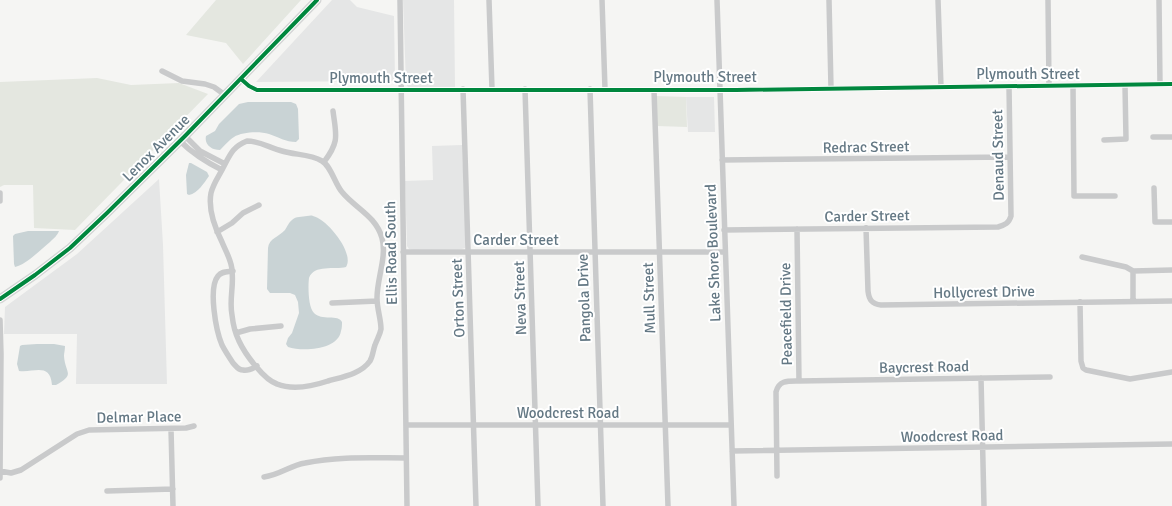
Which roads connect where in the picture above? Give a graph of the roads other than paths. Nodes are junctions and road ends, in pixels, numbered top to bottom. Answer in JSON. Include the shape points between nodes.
{"nodes":[{"id":1,"x":317,"y":0,"type":"edge"},
{"id":2,"x":400,"y":0,"type":"edge"},
{"id":3,"x":489,"y":0,"type":"edge"},
{"id":4,"x":602,"y":0,"type":"edge"},
{"id":5,"x":717,"y":0,"type":"edge"},
{"id":6,"x":829,"y":0,"type":"edge"},
{"id":7,"x":938,"y":0,"type":"edge"},
{"id":8,"x":1048,"y":0,"type":"edge"},
{"id":9,"x":1159,"y":0,"type":"edge"},
{"id":10,"x":162,"y":71,"type":"dead end"},
{"id":11,"x":241,"y":79,"type":"junction"},
{"id":12,"x":1160,"y":84,"type":"junction"},
{"id":13,"x":1172,"y":84,"type":"edge"},
{"id":14,"x":1125,"y":85,"type":"junction"},
{"id":15,"x":1009,"y":86,"type":"junction"},
{"id":16,"x":1049,"y":86,"type":"junction"},
{"id":17,"x":1073,"y":86,"type":"junction"},
{"id":18,"x":941,"y":87,"type":"junction"},
{"id":19,"x":830,"y":88,"type":"junction"},
{"id":20,"x":401,"y":89,"type":"junction"},
{"id":21,"x":463,"y":89,"type":"junction"},
{"id":22,"x":492,"y":89,"type":"junction"},
{"id":23,"x":525,"y":89,"type":"junction"},
{"id":24,"x":590,"y":89,"type":"junction"},
{"id":25,"x":605,"y":89,"type":"junction"},
{"id":26,"x":654,"y":90,"type":"junction"},
{"id":27,"x":720,"y":90,"type":"junction"},
{"id":28,"x":225,"y":95,"type":"junction"},
{"id":29,"x":333,"y":111,"type":"dead end"},
{"id":30,"x":1172,"y":137,"type":"edge"},
{"id":31,"x":1153,"y":138,"type":"dead end"},
{"id":32,"x":183,"y":139,"type":"junction"},
{"id":33,"x":1104,"y":140,"type":"dead end"},
{"id":34,"x":1010,"y":157,"type":"junction"},
{"id":35,"x":722,"y":160,"type":"junction"},
{"id":36,"x":324,"y":162,"type":"junction"},
{"id":37,"x":225,"y":164,"type":"junction"},
{"id":38,"x":222,"y":170,"type":"junction"},
{"id":39,"x":1154,"y":188,"type":"dead end"},
{"id":40,"x":0,"y":193,"type":"edge"},
{"id":41,"x":1115,"y":196,"type":"dead end"},
{"id":42,"x":0,"y":201,"type":"edge"},
{"id":43,"x":259,"y":205,"type":"dead end"},
{"id":44,"x":1008,"y":222,"type":"joint"},
{"id":45,"x":1172,"y":222,"type":"edge"},
{"id":46,"x":866,"y":228,"type":"junction"},
{"id":47,"x":797,"y":229,"type":"junction"},
{"id":48,"x":724,"y":230,"type":"junction"},
{"id":49,"x":217,"y":232,"type":"junction"},
{"id":50,"x":659,"y":251,"type":"junction"},
{"id":51,"x":403,"y":252,"type":"junction"},
{"id":52,"x":468,"y":252,"type":"junction"},
{"id":53,"x":530,"y":252,"type":"junction"},
{"id":54,"x":594,"y":252,"type":"junction"},
{"id":55,"x":725,"y":252,"type":"junction"},
{"id":56,"x":1082,"y":256,"type":"dead end"},
{"id":57,"x":1172,"y":270,"type":"edge"},
{"id":58,"x":233,"y":271,"type":"junction"},
{"id":59,"x":1133,"y":271,"type":"junction"},
{"id":60,"x":0,"y":299,"type":"edge"},
{"id":61,"x":377,"y":301,"type":"junction"},
{"id":62,"x":1133,"y":301,"type":"junction"},
{"id":63,"x":1172,"y":301,"type":"edge"},
{"id":64,"x":1080,"y":302,"type":"junction"},
{"id":65,"x":332,"y":303,"type":"dead end"},
{"id":66,"x":0,"y":320,"type":"edge"},
{"id":67,"x":280,"y":326,"type":"dead end"},
{"id":68,"x":236,"y":333,"type":"junction"},
{"id":69,"x":257,"y":366,"type":"junction"},
{"id":70,"x":1172,"y":372,"type":"edge"},
{"id":71,"x":1050,"y":377,"type":"dead end"},
{"id":72,"x":981,"y":378,"type":"junction"},
{"id":73,"x":799,"y":381,"type":"junction"},
{"id":74,"x":406,"y":425,"type":"junction"},
{"id":75,"x":474,"y":425,"type":"junction"},
{"id":76,"x":536,"y":425,"type":"junction"},
{"id":77,"x":601,"y":425,"type":"junction"},
{"id":78,"x":666,"y":425,"type":"junction"},
{"id":79,"x":731,"y":425,"type":"junction"},
{"id":80,"x":194,"y":426,"type":"dead end"},
{"id":81,"x":171,"y":429,"type":"junction"},
{"id":82,"x":1172,"y":444,"type":"edge"},
{"id":83,"x":983,"y":447,"type":"junction"},
{"id":84,"x":732,"y":451,"type":"junction"},
{"id":85,"x":777,"y":451,"type":"junction"},
{"id":86,"x":406,"y":458,"type":"junction"},
{"id":87,"x":0,"y":471,"type":"edge"},
{"id":88,"x":778,"y":476,"type":"dead end"},
{"id":89,"x":264,"y":477,"type":"dead end"},
{"id":90,"x":0,"y":478,"type":"edge"},
{"id":91,"x":173,"y":489,"type":"junction"},
{"id":92,"x":107,"y":490,"type":"dead end"},
{"id":93,"x":173,"y":506,"type":"edge"},
{"id":94,"x":407,"y":506,"type":"edge"},
{"id":95,"x":476,"y":506,"type":"edge"},
{"id":96,"x":538,"y":506,"type":"edge"},
{"id":97,"x":603,"y":506,"type":"edge"},
{"id":98,"x":668,"y":506,"type":"edge"},
{"id":99,"x":734,"y":506,"type":"edge"},
{"id":100,"x":984,"y":506,"type":"edge"}],
"edges":[{"from":1,"to":11,"type":"main road","name":"Lenox Avenue"},
{"from":2,"to":20,"type":"street","name":"Ellis Road South"},
{"from":3,"to":22,"type":"street"},
{"from":4,"to":25,"type":"street"},
{"from":5,"to":27,"type":"street","name":"Lake Shore Boulevard"},
{"from":6,"to":19,"type":"street"},
{"from":7,"to":18,"type":"street"},
{"from":8,"to":16,"type":"street"},
{"from":9,"to":12,"type":"street"},
{"from":10,"to":28,"type":"street","via":[[182,81],[214,87]]},
{"from":11,"to":20,"type":"street","name":"Plymouth Street","via":[[257,90]]},
{"from":11,"to":28,"type":"main road","name":"Lenox Avenue"},
{"from":12,"to":13,"type":"street","name":"Plymouth Street"},
{"from":12,"to":14,"type":"street","name":"Plymouth Street"},
{"from":14,"to":17,"type":"street","name":"Plymouth Street"},
{"from":14,"to":33,"type":"street","via":[[1126,139]]},
{"from":15,"to":16,"type":"street","name":"Plymouth Street"},
{"from":15,"to":18,"type":"street","name":"Plymouth Street"},
{"from":15,"to":34,"type":"street","name":"Denaud Street"},
{"from":16,"to":17,"type":"street","name":"Plymouth Street"},
{"from":17,"to":41,"type":"street","via":[[1074,196]]},
{"from":18,"to":19,"type":"street","name":"Plymouth Street"},
{"from":19,"to":27,"type":"street","name":"Plymouth Street"},
{"from":20,"to":21,"type":"street","name":"Plymouth Street"},
{"from":20,"to":51,"type":"street","name":"Ellis Road South"},
{"from":21,"to":22,"type":"street","name":"Plymouth Street"},
{"from":21,"to":52,"type":"street","name":"Orton Street"},
{"from":22,"to":23,"type":"street","name":"Plymouth Street"},
{"from":23,"to":24,"type":"street","name":"Plymouth Street"},
{"from":23,"to":53,"type":"street","name":"Neva Street"},
{"from":24,"to":25,"type":"street","name":"Plymouth Street"},
{"from":24,"to":54,"type":"street","name":"Pangola Drive"},
{"from":25,"to":26,"type":"street","name":"Plymouth Street"},
{"from":26,"to":27,"type":"street","name":"Plymouth Street"},
{"from":26,"to":50,"type":"street","name":"Mull Street"},
{"from":27,"to":35,"type":"street","name":"Lake Shore Boulevard"},
{"from":28,"to":32,"type":"main road","name":"Lenox Avenue"},
{"from":29,"to":36,"type":"street","via":[[335,144]]},
{"from":30,"to":31,"type":"street"},
{"from":32,"to":37,"type":"street"},
{"from":32,"to":38,"type":"street","via":[[194,154]]},
{"from":32,"to":60,"type":"main road","name":"Lenox Avenue","via":[[70,248]]},
{"from":34,"to":35,"type":"street","name":"Redrac Street"},
{"from":34,"to":44,"type":"street","name":"Denaud Street","via":[[1011,216]]},
{"from":35,"to":48,"type":"street","name":"Lake Shore Boulevard"},
{"from":36,"to":37,"type":"street","via":[[310,156],[246,141],[234,148]]},
{"from":36,"to":61,"type":"street","via":[[342,192],[371,219],[382,237],[383,258]]},
{"from":37,"to":38,"type":"street"},
{"from":38,"to":49,"type":"street","via":[[211,194],[212,217]]},
{"from":39,"to":45,"type":"street","via":[[1155,222]]},
{"from":40,"to":42,"type":"street"},
{"from":43,"to":49,"type":"street"},
{"from":44,"to":46,"type":"street","name":"Carder Street","via":[[998,227]]},
{"from":46,"to":47,"type":"street","name":"Carder Street"},
{"from":46,"to":64,"type":"street","name":"Hollycrest Drive","via":[[868,296],[876,304]]},
{"from":47,"to":48,"type":"street","name":"Carder Street"},
{"from":47,"to":73,"type":"street","name":"Peacefield Drive"},
{"from":48,"to":55,"type":"street","name":"Lake Shore Boulevard"},
{"from":49,"to":58,"type":"street"},
{"from":50,"to":54,"type":"street","name":"Carder Street"},
{"from":50,"to":55,"type":"street","name":"Carder Street"},
{"from":50,"to":78,"type":"street","name":"Mull Street"},
{"from":51,"to":52,"type":"street","name":"Carder Street"},
{"from":51,"to":74,"type":"street","name":"Ellis Road South"},
{"from":52,"to":53,"type":"street","name":"Carder Street"},
{"from":52,"to":75,"type":"street","name":"Orton Street"},
{"from":53,"to":54,"type":"street","name":"Carder Street"},
{"from":53,"to":76,"type":"street","name":"Neva Street"},
{"from":54,"to":77,"type":"street","name":"Pangola Drive"},
{"from":55,"to":79,"type":"street","name":"Lake Shore Boulevard"},
{"from":56,"to":59,"type":"street"},
{"from":57,"to":59,"type":"street"},
{"from":58,"to":68,"type":"street","via":[[231,302]]},
{"from":58,"to":69,"type":"street","via":[[223,272],[215,281],[214,310],[218,333],[228,356],[240,370]]},
{"from":59,"to":62,"type":"street"},
{"from":61,"to":65,"type":"street"},
{"from":61,"to":69,"type":"street","via":[[380,334],[370,360],[359,371],[324,382],[282,386],[268,379]]},
{"from":62,"to":63,"type":"street","name":"Hollycrest Drive"},
{"from":62,"to":64,"type":"street","name":"Hollycrest Drive"},
{"from":64,"to":70,"type":"street","via":[[1083,368],[1130,379]]},
{"from":66,"to":87,"type":"street"},
{"from":67,"to":68,"type":"street"},
{"from":68,"to":69,"type":"street"},
{"from":71,"to":72,"type":"street","name":"Baycrest Road"},
{"from":72,"to":73,"type":"street","name":"Baycrest Road"},
{"from":72,"to":83,"type":"street"},
{"from":73,"to":85,"type":"street","name":"Peacefield Drive","via":[[783,382],[777,388]]},
{"from":74,"to":75,"type":"street","name":"Woodcrest Road"},
{"from":74,"to":86,"type":"street","name":"Ellis Road South"},
{"from":75,"to":76,"type":"street","name":"Woodcrest Road"},
{"from":75,"to":95,"type":"street","name":"Orton Street"},
{"from":76,"to":77,"type":"street","name":"Woodcrest Road"},
{"from":76,"to":96,"type":"street","name":"Neva Street"},
{"from":77,"to":78,"type":"street","name":"Woodcrest Road"},
{"from":77,"to":97,"type":"street","name":"Pangola Drive"},
{"from":78,"to":79,"type":"street","name":"Woodcrest Road"},
{"from":78,"to":98,"type":"street","name":"Mull Street"},
{"from":79,"to":84,"type":"street","name":"Lake Shore Boulevard"},
{"from":80,"to":81,"type":"street","name":"Delmar Place"},
{"from":81,"to":87,"type":"street","name":"Delmar Place","via":[[89,430],[77,434],[21,470],[11,473]]},
{"from":81,"to":91,"type":"street"},
{"from":82,"to":83,"type":"street","name":"Woodcrest Road"},
{"from":83,"to":85,"type":"street","name":"Woodcrest Road"},
{"from":83,"to":100,"type":"street"},
{"from":84,"to":85,"type":"street","name":"Woodcrest Road"},
{"from":84,"to":99,"type":"street","name":"Lake Shore Boulevard"},
{"from":85,"to":88,"type":"street","name":"Peacefield Drive"},
{"from":86,"to":89,"type":"street","via":[[338,458],[303,463],[273,476]]},
{"from":86,"to":94,"type":"street","name":"Ellis Road South"},
{"from":87,"to":90,"type":"street"},
{"from":91,"to":92,"type":"street"},
{"from":91,"to":93,"type":"street"}]}
